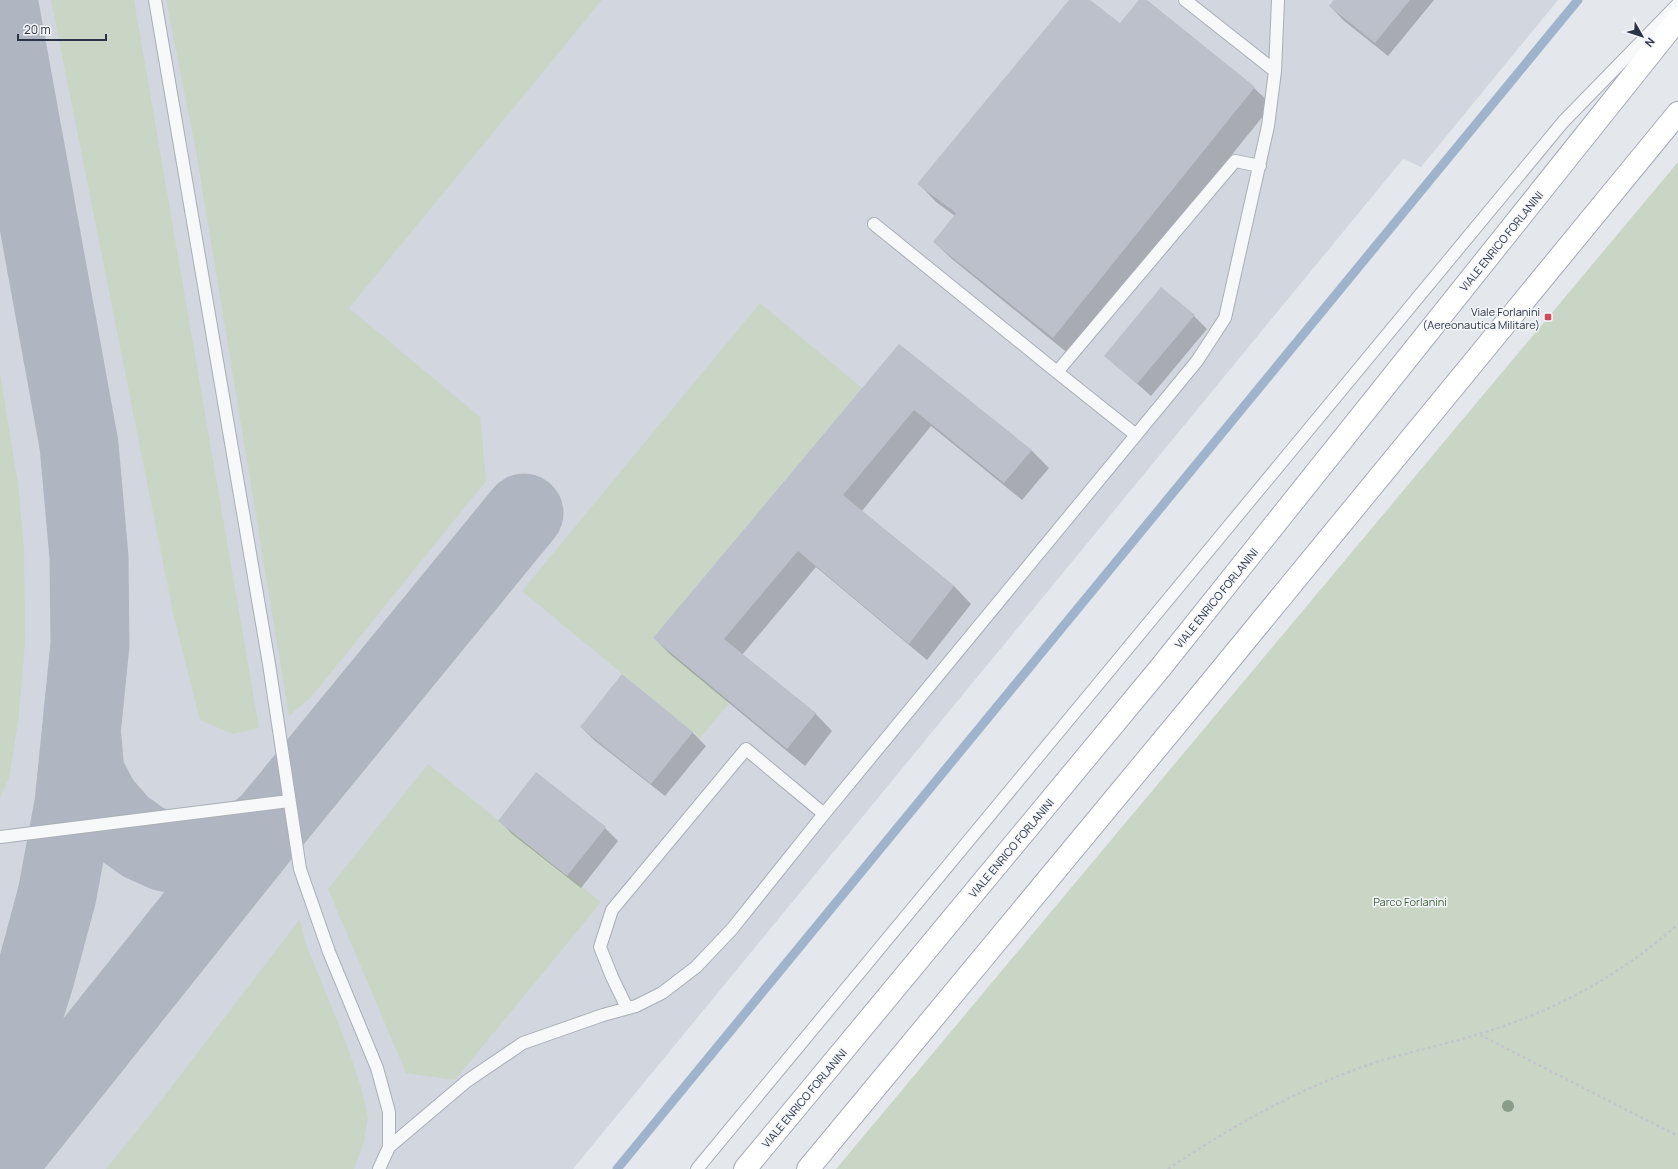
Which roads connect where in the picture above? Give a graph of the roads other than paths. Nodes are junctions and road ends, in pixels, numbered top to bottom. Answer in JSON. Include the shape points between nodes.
{"nodes":[{"id":1,"x":155,"y":0,"type":"edge"},
{"id":2,"x":1185,"y":0,"type":"edge"},
{"id":3,"x":1278,"y":0,"type":"edge"},
{"id":4,"x":1678,"y":4,"type":"edge"},
{"id":5,"x":1678,"y":19,"type":"edge"},
{"id":6,"x":1275,"y":71,"type":"junction"},
{"id":7,"x":1678,"y":113,"type":"edge"},
{"id":8,"x":1260,"y":166,"type":"junction"},
{"id":9,"x":874,"y":224,"type":"dead end"},
{"id":10,"x":1057,"y":372,"type":"junction"},
{"id":11,"x":1136,"y":435,"type":"junction"},
{"id":12,"x":289,"y":800,"type":"junction"},
{"id":13,"x":824,"y":814,"type":"junction"},
{"id":14,"x":0,"y":837,"type":"edge"},
{"id":15,"x":627,"y":1008,"type":"junction"},
{"id":16,"x":389,"y":1147,"type":"junction"},
{"id":17,"x":379,"y":1169,"type":"edge"},
{"id":18,"x":697,"y":1169,"type":"edge"},
{"id":19,"x":745,"y":1169,"type":"edge"},
{"id":20,"x":808,"y":1169,"type":"edge"}],
"edges":[{"from":1,"to":12,"type":"lane","via":[[268,656]]},
{"from":2,"to":6,"type":"lane"},
{"from":3,"to":6,"type":"lane"},
{"from":4,"to":18,"type":"lane","via":[[1562,122]]},
{"from":5,"to":19,"type":"main road","name":"VIALE ENRICO FORLANINI","via":[[1161,667]]},
{"from":6,"to":8,"type":"lane"},
{"from":7,"to":20,"type":"main road"},
{"from":8,"to":10,"type":"lane","via":[[1235,161]]},
{"from":8,"to":11,"type":"lane","via":[[1225,318],[1197,361]]},
{"from":9,"to":10,"type":"lane"},
{"from":10,"to":11,"type":"lane"},
{"from":11,"to":13,"type":"lane"},
{"from":12,"to":14,"type":"lane"},
{"from":12,"to":16,"type":"lane","via":[[300,869],[329,952],[377,1068],[389,1112]]},
{"from":13,"to":15,"type":"lane","via":[[732,929],[696,967],[662,993]]},
{"from":13,"to":15,"type":"lane","via":[[746,749],[612,910],[600,947]]},
{"from":15,"to":16,"type":"lane","via":[[523,1043],[467,1081]]},
{"from":16,"to":17,"type":"lane"}]}
